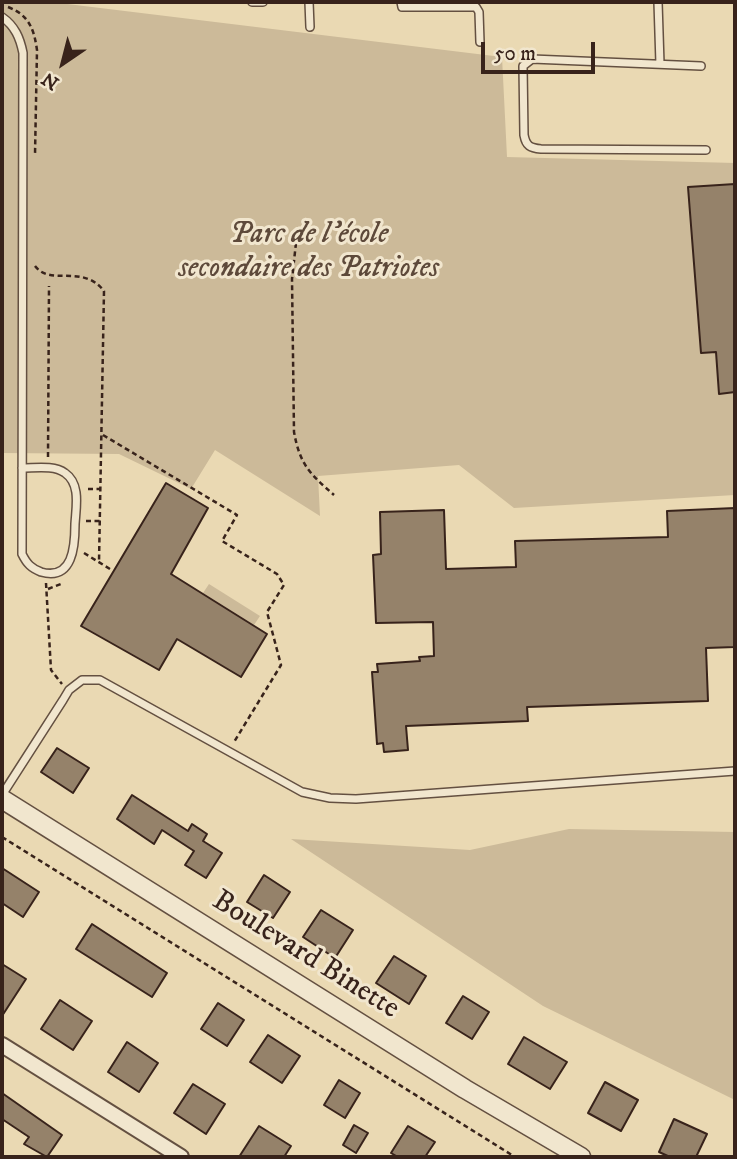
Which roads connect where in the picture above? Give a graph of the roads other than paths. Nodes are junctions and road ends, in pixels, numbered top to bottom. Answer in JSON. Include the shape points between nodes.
{"nodes":[{"id":1,"x":252,"y":2,"type":"edge"},
{"id":2,"x":262,"y":2,"type":"edge"},
{"id":3,"x":309,"y":2,"type":"edge"},
{"id":4,"x":401,"y":2,"type":"edge"},
{"id":5,"x":658,"y":2,"type":"edge"},
{"id":6,"x":469,"y":4,"type":"edge"},
{"id":7,"x":2,"y":17,"type":"edge"},
{"id":8,"x":310,"y":27,"type":"dead end"},
{"id":9,"x":480,"y":42,"type":"dead end"},
{"id":10,"x":660,"y":64,"type":"junction"},
{"id":11,"x":701,"y":66,"type":"dead end"},
{"id":12,"x":706,"y":149,"type":"dead end"},
{"id":13,"x":22,"y":468,"type":"junction"},
{"id":14,"x":735,"y":771,"type":"edge"},
{"id":15,"x":2,"y":797,"type":"edge"},
{"id":16,"x":2,"y":811,"type":"edge"},
{"id":17,"x":2,"y":1045,"type":"edge"},
{"id":18,"x":181,"y":1157,"type":"edge"},
{"id":19,"x":559,"y":1157,"type":"edge"},
{"id":20,"x":581,"y":1157,"type":"edge"}],
"edges":[{"from":1,"to":2,"type":"lane"},
{"from":3,"to":8,"type":"lane"},
{"from":4,"to":6,"type":"lane","via":[[401,7]]},
{"from":5,"to":10,"type":"lane"},
{"from":6,"to":9,"type":"lane","via":[[479,12]]},
{"from":7,"to":13,"type":"lane","via":[[20,38],[23,53]]},
{"from":10,"to":11,"type":"lane"},
{"from":10,"to":12,"type":"lane","via":[[526,61],[526,144],[541,149]]},
{"from":13,"to":13,"type":"lane","via":[[22,554],[27,564],[46,573],[56,572],[66,567],[75,548],[76,489],[72,479],[56,468]]},
{"from":14,"to":15,"type":"lane","via":[[330,798],[302,792],[100,680],[82,680],[69,690]]},
{"from":15,"to":20,"type":"street","name":"Boulevard Binette"},
{"from":16,"to":19,"type":"street","name":"Boulevard Binette"},
{"from":17,"to":18,"type":"street"}]}
